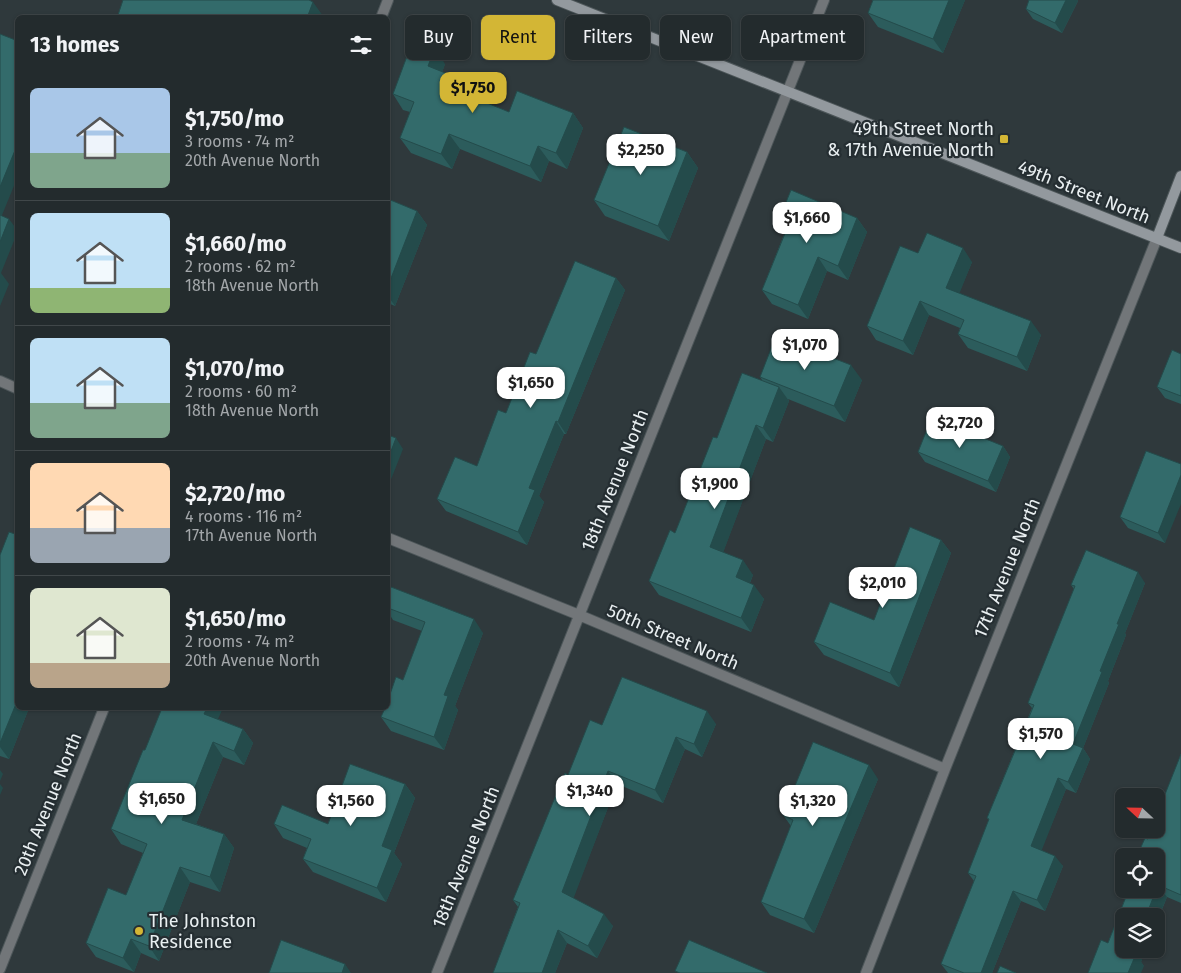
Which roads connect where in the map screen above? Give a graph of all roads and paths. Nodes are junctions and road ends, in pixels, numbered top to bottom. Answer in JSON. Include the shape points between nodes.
{"nodes":[{"id":1,"x":388,"y":0,"type":"edge"},
{"id":2,"x":557,"y":0,"type":"edge"},
{"id":3,"x":824,"y":0,"type":"edge"},
{"id":4,"x":382,"y":15,"type":"edge"},
{"id":5,"x":788,"y":92,"type":"junction"},
{"id":6,"x":1181,"y":176,"type":"edge"},
{"id":7,"x":1157,"y":238,"type":"junction"},
{"id":8,"x":1181,"y":248,"type":"edge"},
{"id":9,"x":0,"y":381,"type":"edge"},
{"id":10,"x":15,"y":387,"type":"edge"},
{"id":11,"x":390,"y":539,"type":"edge"},
{"id":12,"x":579,"y":615,"type":"junction"},
{"id":13,"x":103,"y":710,"type":"edge"},
{"id":14,"x":945,"y":769,"type":"junction"},
{"id":15,"x":0,"y":969,"type":"edge"},
{"id":16,"x":437,"y":973,"type":"edge"},
{"id":17,"x":866,"y":973,"type":"edge"}],
"edges":[{"from":1,"to":4,"type":"street"},
{"from":2,"to":5,"type":"main road","name":"49th Street North"},
{"from":3,"to":5,"type":"street","name":"18th Avenue North"},
{"from":5,"to":7,"type":"main road","name":"49th Street North"},
{"from":5,"to":12,"type":"street","name":"18th Avenue North"},
{"from":6,"to":7,"type":"main road","name":"17th Avenue North"},
{"from":7,"to":8,"type":"main road","name":"49th Street North"},
{"from":7,"to":14,"type":"street","name":"17th Avenue North"},
{"from":9,"to":10,"type":"street"},
{"from":11,"to":12,"type":"street","name":"50th Street North"},
{"from":12,"to":14,"type":"street","name":"50th Street North"},
{"from":12,"to":16,"type":"street","name":"18th Avenue North"},
{"from":13,"to":15,"type":"street","name":"20th Avenue North"},
{"from":14,"to":17,"type":"street","name":"17th Avenue North"}]}
